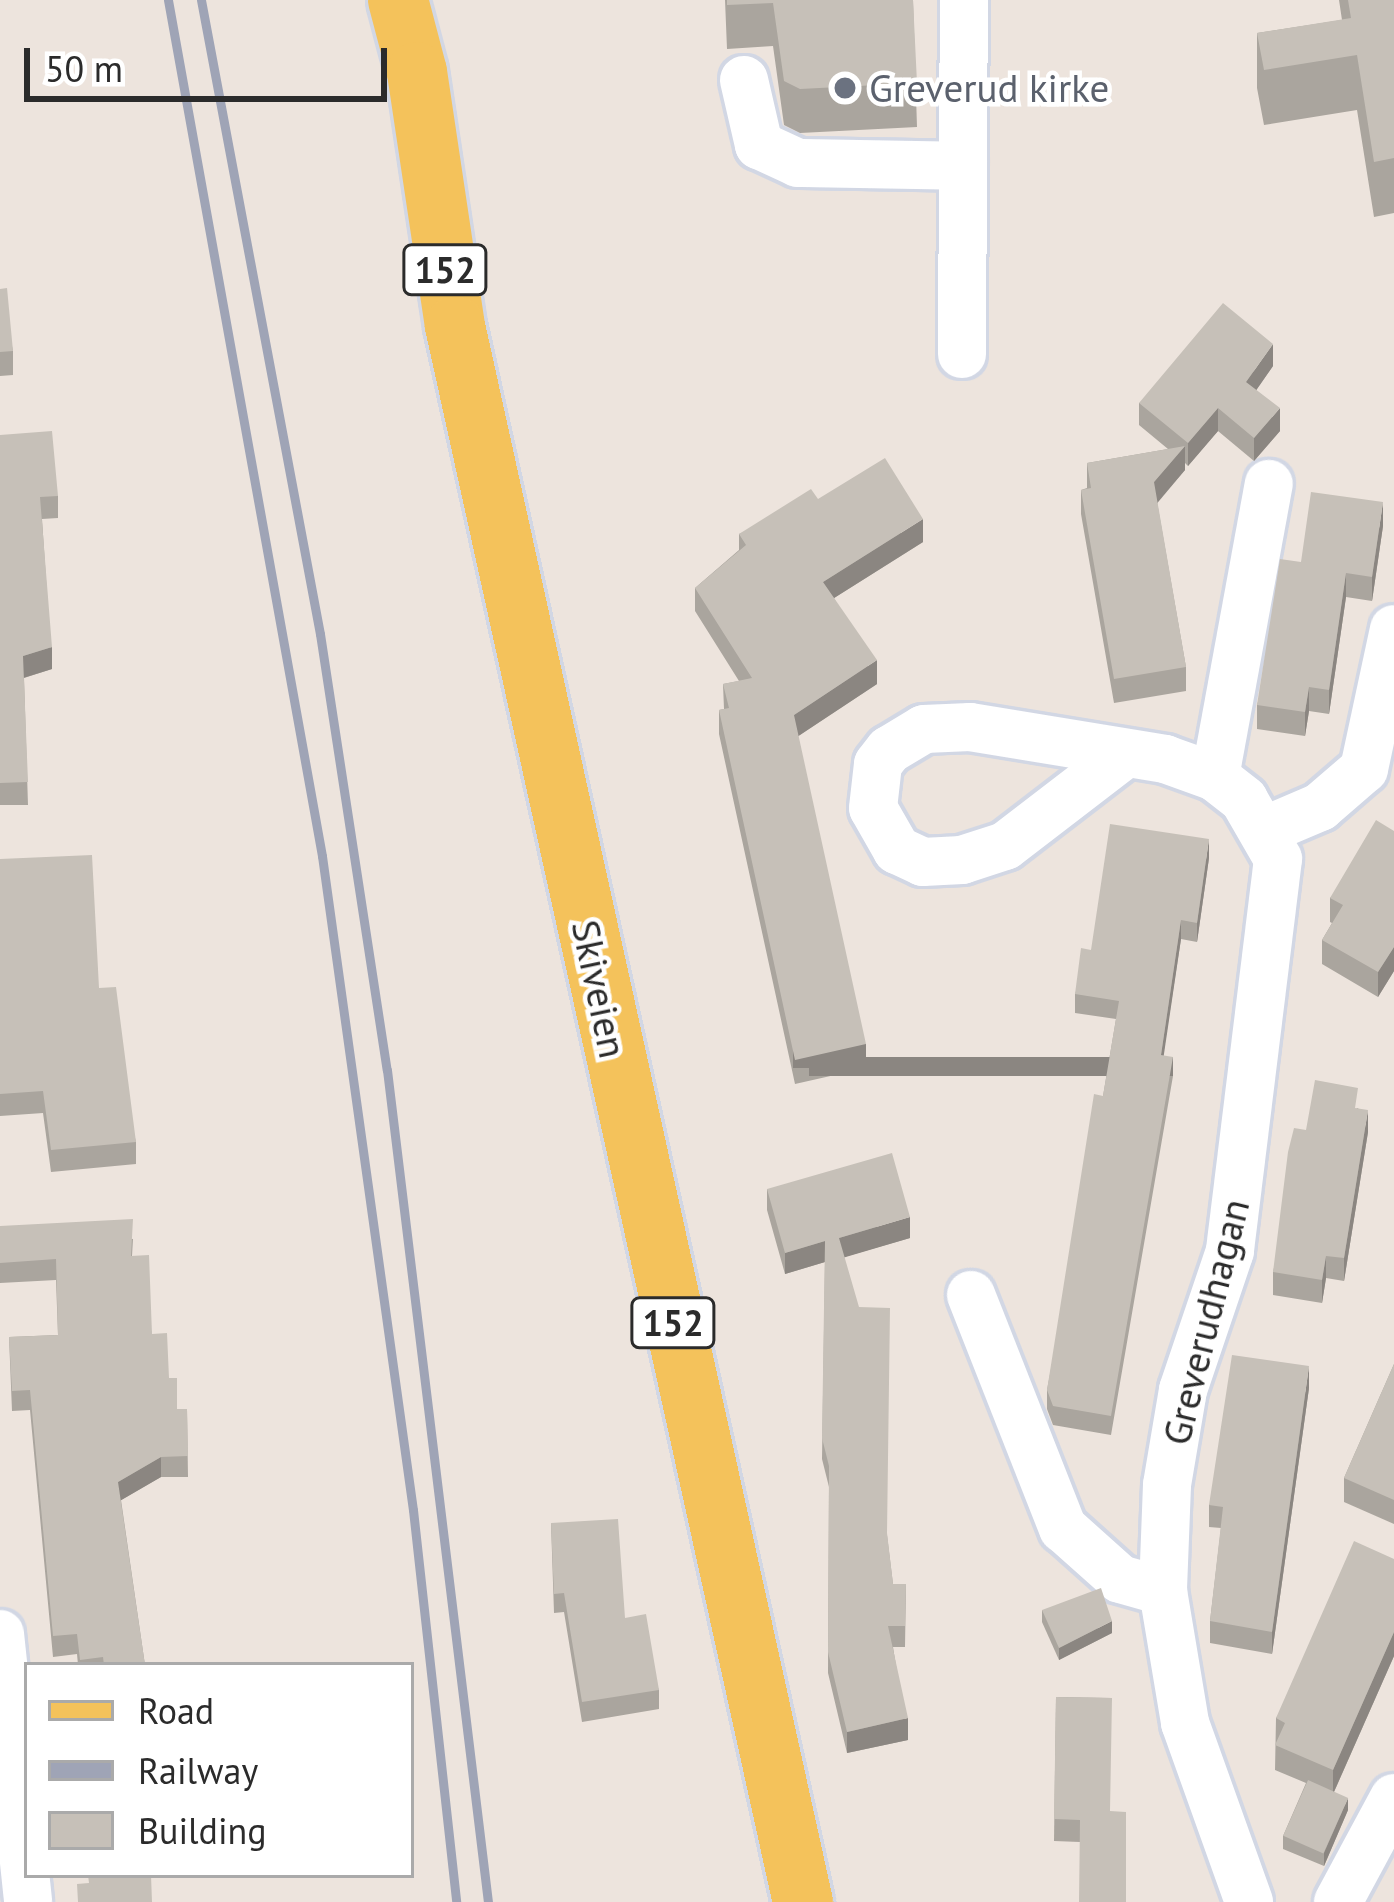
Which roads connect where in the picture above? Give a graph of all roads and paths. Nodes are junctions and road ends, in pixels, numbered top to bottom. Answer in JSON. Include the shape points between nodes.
{"nodes":[{"id":1,"x":398,"y":0,"type":"edge"},
{"id":2,"x":437,"y":0,"type":"edge"},
{"id":3,"x":964,"y":0,"type":"edge"},
{"id":4,"x":417,"y":72,"type":"junction"},
{"id":5,"x":744,"y":80,"type":"dead end"},
{"id":6,"x":963,"y":166,"type":"junction"},
{"id":7,"x":962,"y":354,"type":"dead end"},
{"id":8,"x":1269,"y":484,"type":"dead end"},
{"id":9,"x":1394,"y":628,"type":"edge"},
{"id":10,"x":1125,"y":754,"type":"junction"},
{"id":11,"x":1215,"y":777,"type":"junction"},
{"id":12,"x":1266,"y":830,"type":"junction"},
{"id":13,"x":971,"y":1295,"type":"dead end"},
{"id":14,"x":1162,"y":1591,"type":"junction"},
{"id":15,"x":0,"y":1634,"type":"edge"},
{"id":16,"x":1394,"y":1798,"type":"edge"},
{"id":17,"x":24,"y":1864,"type":"edge"},
{"id":18,"x":803,"y":1902,"type":"edge"},
{"id":19,"x":1249,"y":1902,"type":"edge"},
{"id":20,"x":1338,"y":1902,"type":"edge"}],
"edges":[{"from":1,"to":4,"type":"main road","name":"Skiveien","number":"152"},
{"from":2,"to":4,"type":"main road","name":"Skiveien","number":"152"},
{"from":3,"to":6,"type":"street"},
{"from":4,"to":18,"type":"main road","name":"Skiveien","number":"152","via":[[455,326]]},
{"from":5,"to":6,"type":"street","via":[[759,145],[798,163]]},
{"from":6,"to":7,"type":"street"},
{"from":8,"to":11,"type":"street"},
{"from":9,"to":12,"type":"street","via":[[1364,769],[1320,807]]},
{"from":10,"to":10,"type":"street","via":[[988,730],[924,729],[878,764],[872,808],[897,850],[923,862],[962,860],[1005,846]]},
{"from":10,"to":11,"type":"street"},
{"from":11,"to":12,"type":"street","name":"Greverudhagan"},
{"from":12,"to":14,"type":"street","name":"Greverudhagan","via":[[1281,885],[1261,1048],[1230,1251],[1184,1390],[1167,1485]]},
{"from":13,"to":14,"type":"street","via":[[1063,1528],[1120,1579]]},
{"from":14,"to":19,"type":"street","name":"Greverudhagan","via":[[1185,1723]]},
{"from":15,"to":17,"type":"street"},
{"from":16,"to":20,"type":"street"}]}
